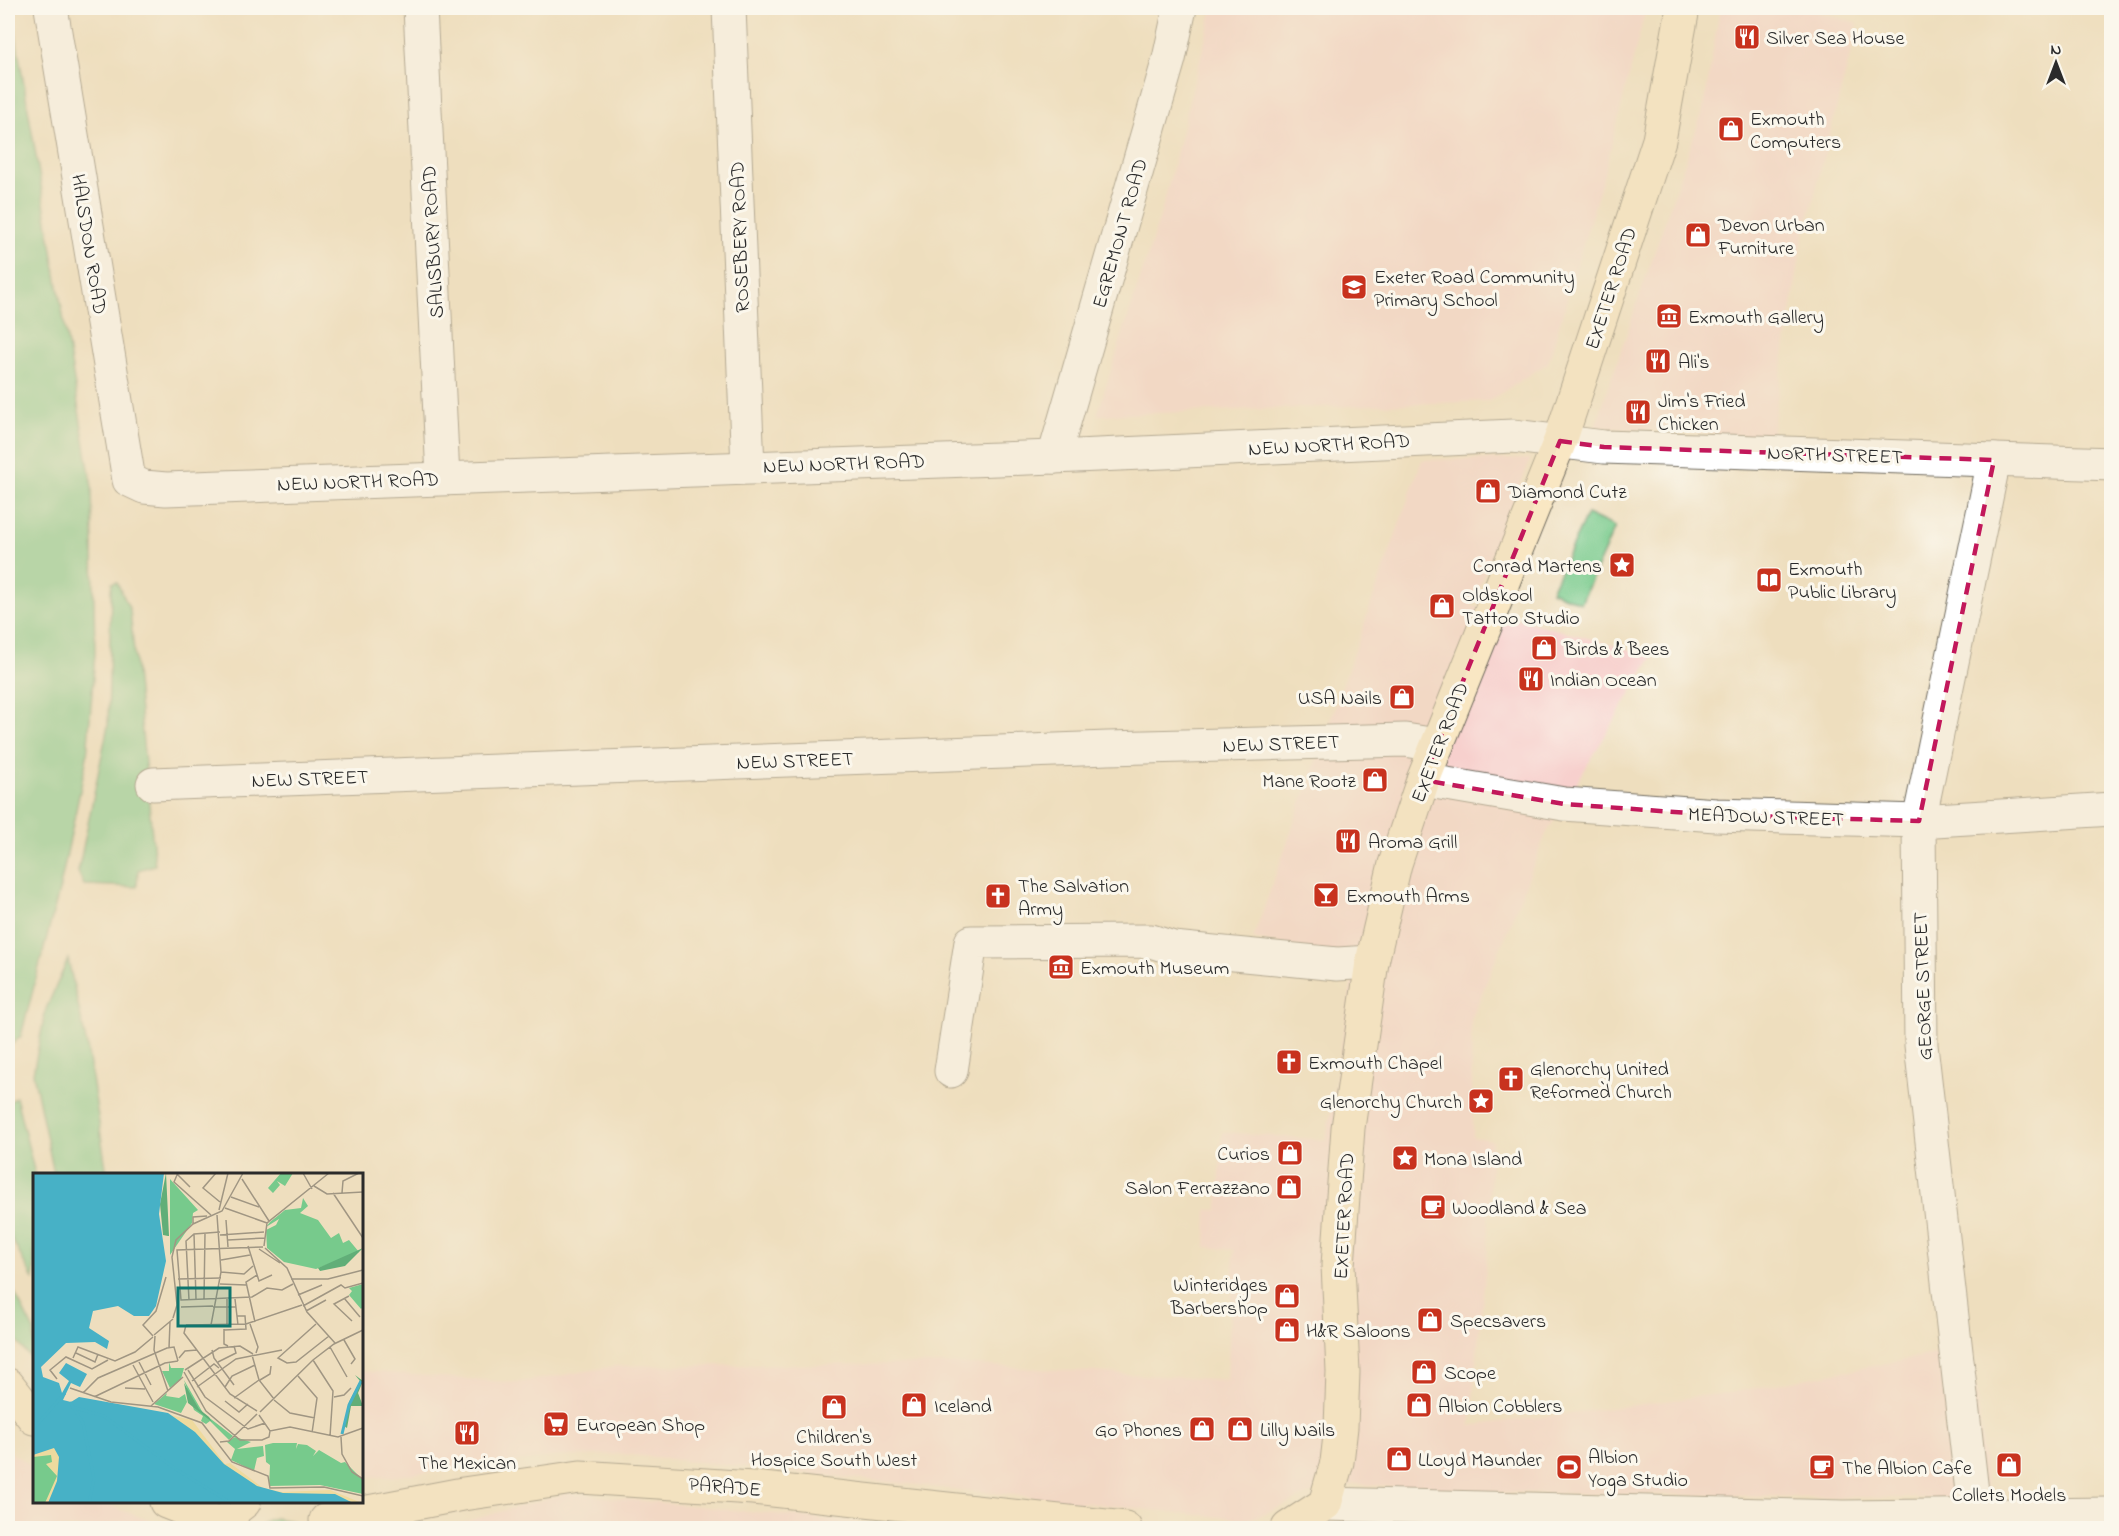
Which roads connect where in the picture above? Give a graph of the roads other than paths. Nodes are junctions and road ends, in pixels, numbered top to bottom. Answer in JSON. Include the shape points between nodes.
{"nodes":[{"id":1,"x":51,"y":8,"type":"edge"},
{"id":2,"x":420,"y":8,"type":"edge"},
{"id":3,"x":729,"y":8,"type":"edge"},
{"id":4,"x":1180,"y":8,"type":"edge"},
{"id":5,"x":1683,"y":8,"type":"edge"},
{"id":6,"x":1560,"y":441,"type":"junction"},
{"id":7,"x":1054,"y":457,"type":"junction"},
{"id":8,"x":1994,"y":460,"type":"junction"},
{"id":9,"x":2112,"y":464,"type":"edge"},
{"id":10,"x":748,"y":467,"type":"junction"},
{"id":11,"x":443,"y":477,"type":"junction"},
{"id":12,"x":129,"y":480,"type":"joint"},
{"id":13,"x":1437,"y":745,"type":"junction"},
{"id":14,"x":1423,"y":780,"type":"junction"},
{"id":15,"x":153,"y":784,"type":"dead end"},
{"id":16,"x":2112,"y":809,"type":"edge"},
{"id":17,"x":1919,"y":821,"type":"junction"},
{"id":18,"x":1372,"y":962,"type":"junction"},
{"id":19,"x":951,"y":1071,"type":"dead end"},
{"id":20,"x":8,"y":1385,"type":"edge"},
{"id":21,"x":8,"y":1410,"type":"edge"},
{"id":22,"x":33,"y":1417,"type":"edge"},
{"id":23,"x":33,"y":1423,"type":"edge"},
{"id":24,"x":170,"y":1503,"type":"edge"},
{"id":25,"x":1325,"y":1504,"type":"junction"},
{"id":26,"x":2112,"y":1514,"type":"edge"},
{"id":27,"x":322,"y":1517,"type":"edge"},
{"id":28,"x":1975,"y":1518,"type":"junction"},
{"id":29,"x":232,"y":1519,"type":"edge"},
{"id":30,"x":1844,"y":1523,"type":"edge"},
{"id":31,"x":1125,"y":1528,"type":"edge"},
{"id":32,"x":1288,"y":1528,"type":"edge"}],
"edges":[{"from":1,"to":12,"type":"street","name":"HALSDON ROAD"},
{"from":2,"to":11,"type":"street","name":"SALISBURY ROAD"},
{"from":3,"to":10,"type":"street","name":"ROSEBERY ROAD"},
{"from":4,"to":7,"type":"street","name":"EGREMONT ROAD","via":[[1169,59]]},
{"from":5,"to":6,"type":"street","name":"EXETER ROAD","via":[[1659,140]]},
{"from":6,"to":7,"type":"street","name":"NEW NORTH ROAD","via":[[1513,436]]},
{"from":6,"to":8,"type":"street","name":"NORTH STREET","via":[[1604,447]]},
{"from":6,"to":13,"type":"street","name":"EXETER ROAD"},
{"from":7,"to":10,"type":"street","name":"NEW NORTH ROAD"},
{"from":8,"to":9,"type":"street","name":"NORTH STREET"},
{"from":8,"to":17,"type":"street","name":"GEORGE STREET"},
{"from":10,"to":11,"type":"street","name":"NEW NORTH ROAD"},
{"from":11,"to":12,"type":"street","name":"NEW NORTH ROAD","via":[[166,489],[144,487]]},
{"from":13,"to":14,"type":"street","name":"EXETER ROAD"},
{"from":13,"to":15,"type":"street","name":"NEW STREET","via":[[1405,740],[1108,748]]},
{"from":14,"to":17,"type":"street","name":"MEADOW STREET","via":[[1564,804],[1716,815]]},
{"from":14,"to":18,"type":"street","name":"EXETER ROAD","via":[[1395,864]]},
{"from":16,"to":17,"type":"street","name":"MEADOW STREET"},
{"from":17,"to":28,"type":"street","name":"GEORGE STREET","via":[[1921,1045]]},
{"from":18,"to":19,"type":"street","via":[[1337,964],[1173,948],[1151,941],[971,942]]},
{"from":18,"to":25,"type":"street","name":"EXETER ROAD","via":[[1348,1128],[1338,1265],[1343,1372],[1341,1427],[1337,1462]]},
{"from":20,"to":22,"type":"street"},
{"from":21,"to":23,"type":"street"},
{"from":24,"to":29,"type":"street"},
{"from":25,"to":30,"type":"street"},
{"from":25,"to":32,"type":"street"},
{"from":26,"to":28,"type":"street"},
{"from":27,"to":31,"type":"street","name":"PARADE","via":[[580,1477],[753,1488]]},
{"from":28,"to":30,"type":"street"}]}
